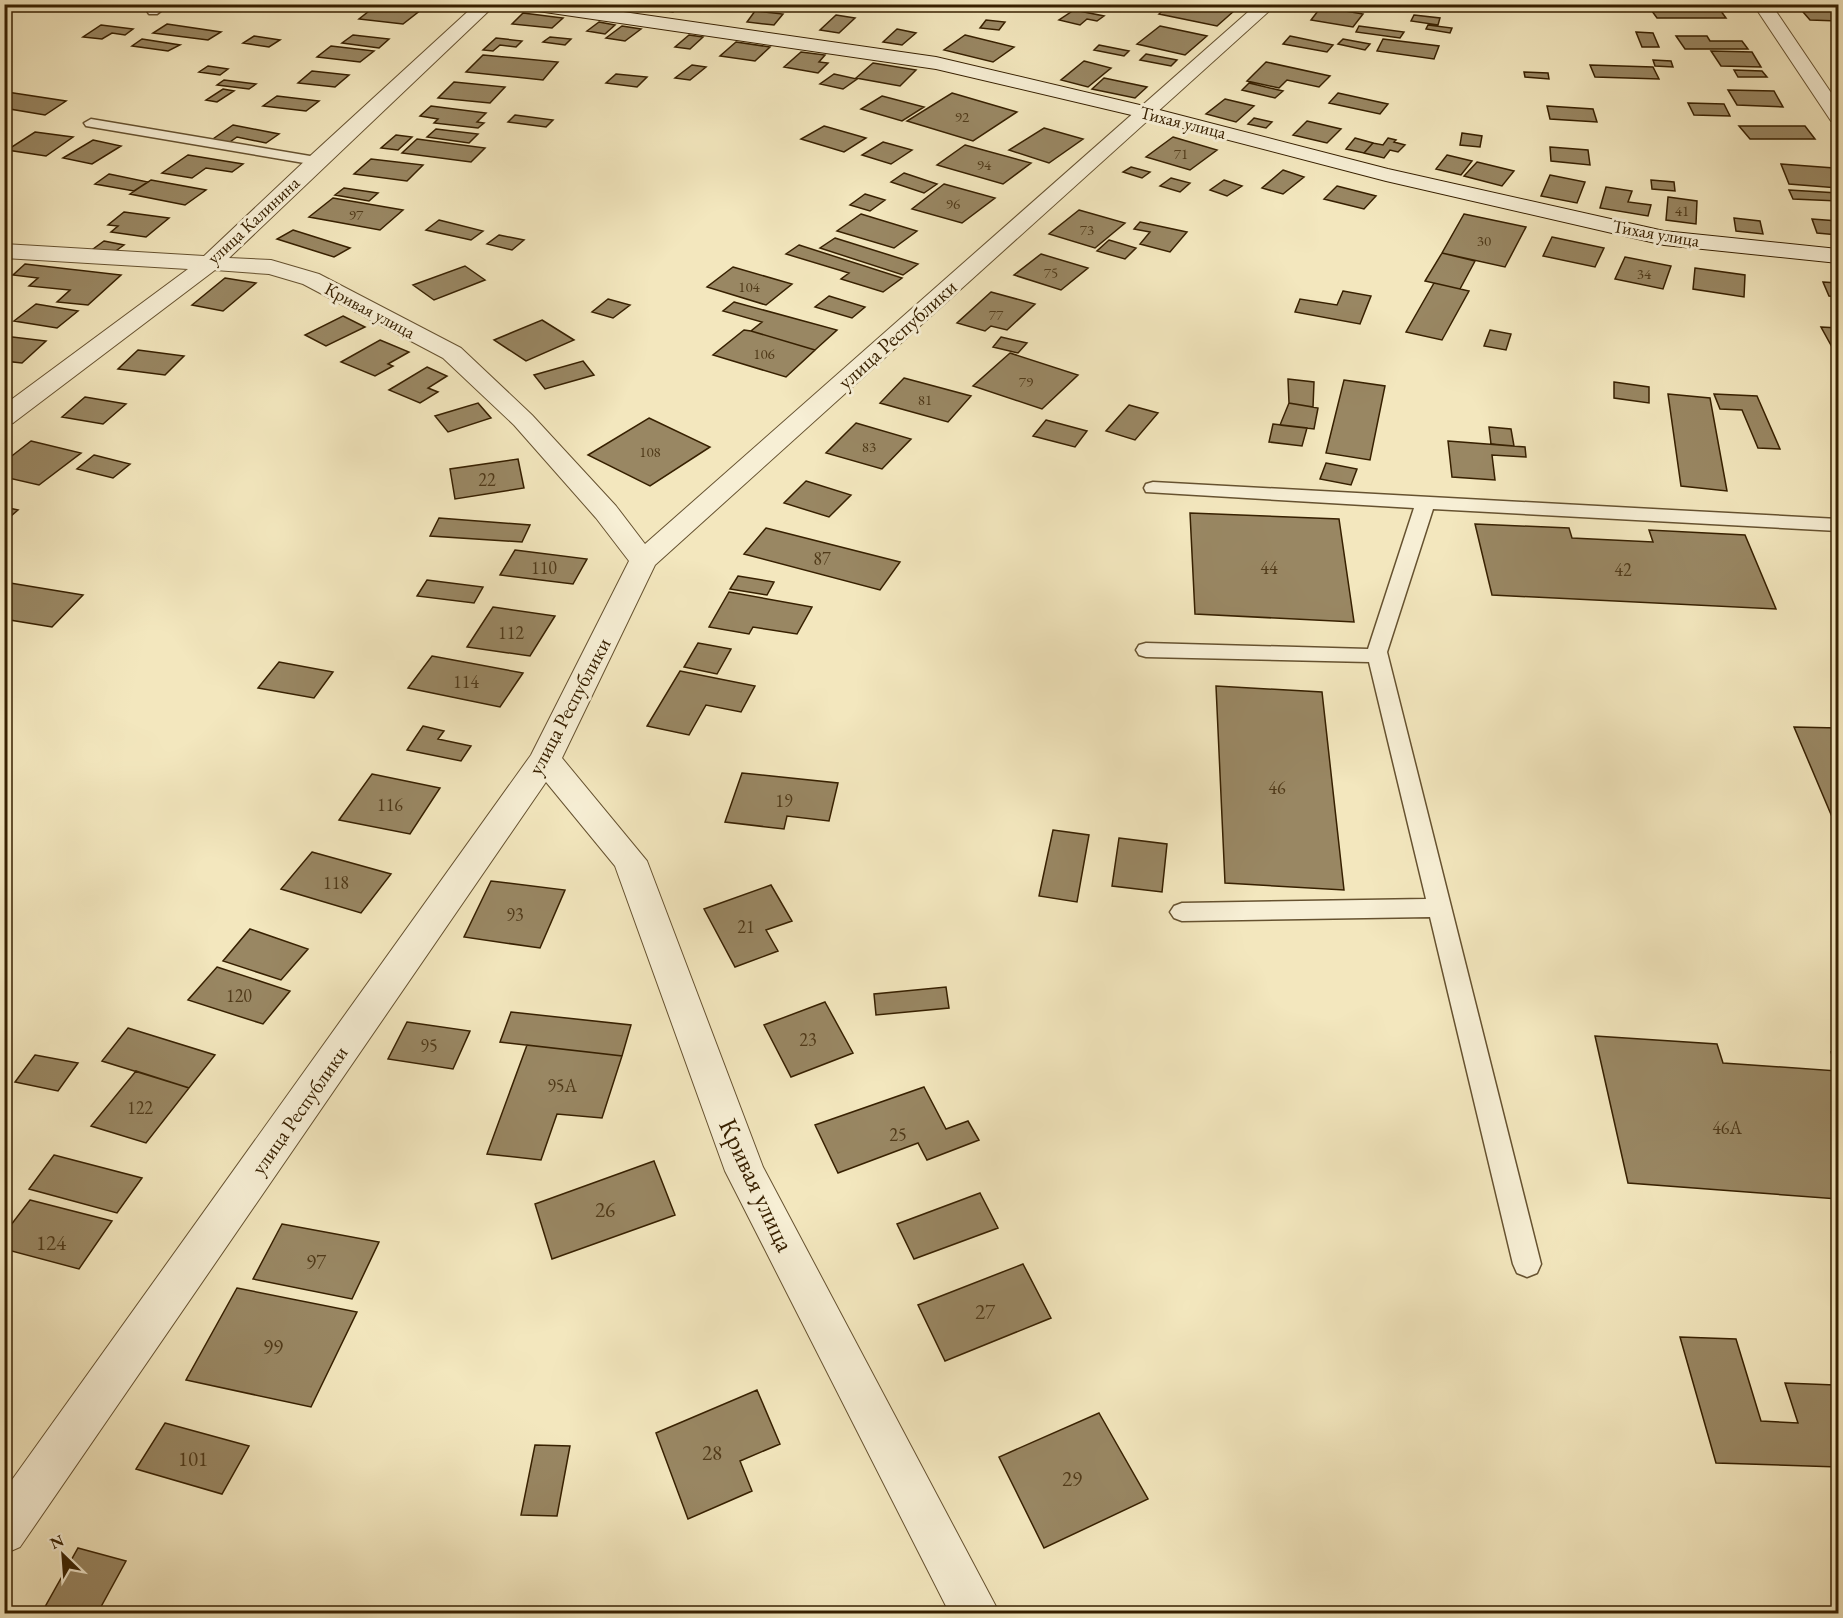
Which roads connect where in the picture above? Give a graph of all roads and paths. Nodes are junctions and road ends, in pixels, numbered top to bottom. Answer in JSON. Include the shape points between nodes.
{"nodes":[{"id":1,"x":487,"y":4,"type":"edge"},
{"id":2,"x":524,"y":4,"type":"edge"},
{"id":3,"x":1268,"y":4,"type":"edge"},
{"id":4,"x":1762,"y":4,"type":"edge"},
{"id":5,"x":1144,"y":112,"type":"junction"},
{"id":6,"x":1839,"y":117,"type":"edge"},
{"id":7,"x":91,"y":123,"type":"dead end"},
{"id":8,"x":316,"y":161,"type":"junction"},
{"id":9,"x":4,"y":251,"type":"edge"},
{"id":10,"x":1839,"y":256,"type":"edge"},
{"id":11,"x":208,"y":264,"type":"junction"},
{"id":12,"x":4,"y":418,"type":"edge"},
{"id":13,"x":1153,"y":488,"type":"dead end"},
{"id":14,"x":1425,"y":503,"type":"junction"},
{"id":15,"x":1839,"y":525,"type":"edge"},
{"id":16,"x":643,"y":561,"type":"junction"},
{"id":17,"x":1146,"y":650,"type":"dead end"},
{"id":18,"x":1378,"y":656,"type":"junction"},
{"id":19,"x":545,"y":759,"type":"junction"},
{"id":20,"x":1440,"y":908,"type":"junction"},
{"id":21,"x":1182,"y":912,"type":"dead end"},
{"id":22,"x":1527,"y":1264,"type":"dead end"},
{"id":23,"x":4,"y":1531,"type":"edge"},
{"id":24,"x":976,"y":1614,"type":"edge"}],
"edges":[{"from":1,"to":8,"type":"street","name":"улица Калинина"},
{"from":2,"to":5,"type":"street","name":"Тихая улица","via":[[936,63]]},
{"from":3,"to":5,"type":"street","name":"улица Республики"},
{"from":4,"to":6,"type":"street"},
{"from":5,"to":10,"type":"street","name":"Тихая улица","via":[[1386,175],[1664,238]]},
{"from":5,"to":16,"type":"street","name":"улица Республики"},
{"from":7,"to":8,"type":"lane"},
{"from":8,"to":11,"type":"street","name":"улица Калинина"},
{"from":9,"to":11,"type":"street","name":"Кривая улица"},
{"from":11,"to":12,"type":"street","name":"улица Калинина"},
{"from":11,"to":16,"type":"street","name":"Кривая улица","via":[[271,267],[311,279],[452,353],[523,420],[606,512]]},
{"from":13,"to":14,"type":"lane"},
{"from":14,"to":15,"type":"lane"},
{"from":14,"to":18,"type":"lane"},
{"from":16,"to":19,"type":"street","name":"улица Республики"},
{"from":17,"to":18,"type":"lane"},
{"from":18,"to":20,"type":"lane"},
{"from":19,"to":23,"type":"street","name":"улица Республики"},
{"from":19,"to":24,"type":"street","name":"Кривая улица","via":[[630,861],[745,1171]]},
{"from":20,"to":21,"type":"lane"},
{"from":20,"to":22,"type":"lane"}]}
